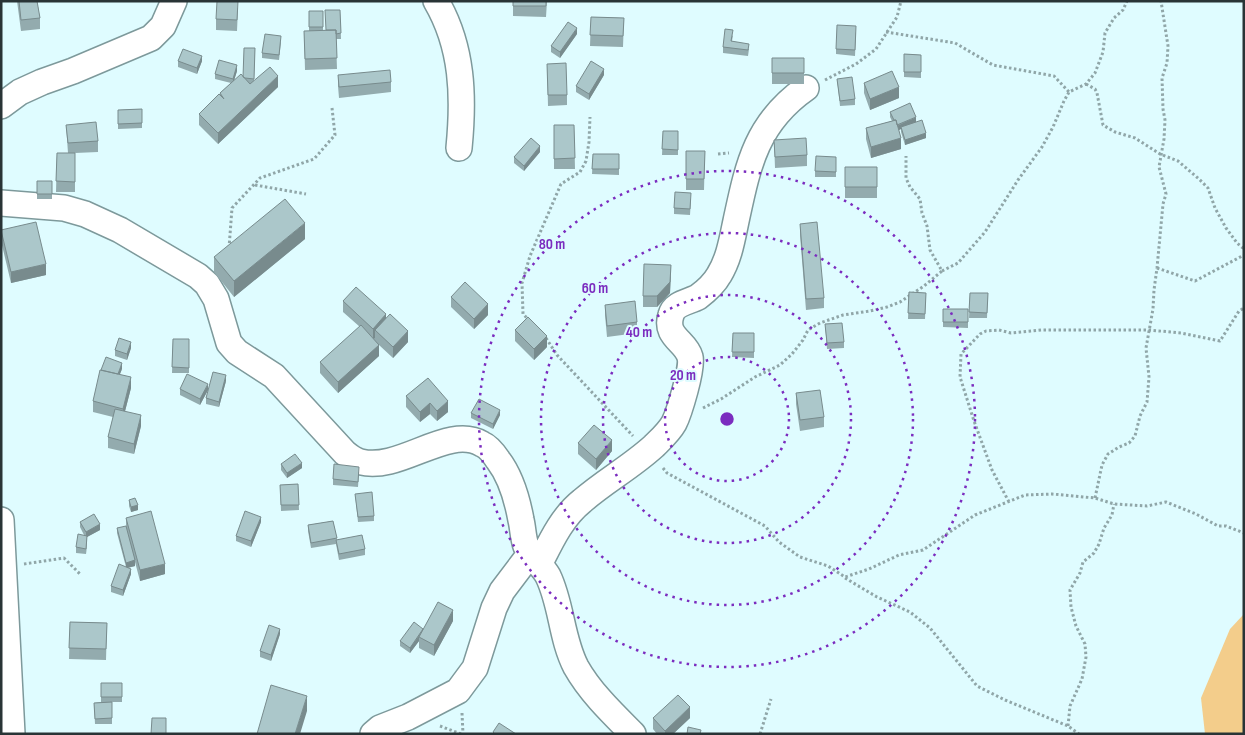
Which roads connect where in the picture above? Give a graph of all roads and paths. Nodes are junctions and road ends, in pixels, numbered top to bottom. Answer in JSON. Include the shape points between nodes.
{"nodes":[{"id":1,"x":174,"y":1,"type":"edge"},
{"id":2,"x":436,"y":1,"type":"edge"},
{"id":3,"x":901,"y":1,"type":"edge"},
{"id":4,"x":1127,"y":1,"type":"edge"},
{"id":5,"x":1161,"y":1,"type":"edge"},
{"id":6,"x":886,"y":32,"type":"junction"},
{"id":7,"x":1086,"y":84,"type":"junction"},
{"id":8,"x":806,"y":88,"type":"joint"},
{"id":9,"x":1069,"y":92,"type":"junction"},
{"id":10,"x":1,"y":106,"type":"edge"},
{"id":11,"x":332,"y":108,"type":"dead end"},
{"id":12,"x":590,"y":117,"type":"dead end"},
{"id":13,"x":459,"y":148,"type":"dead end"},
{"id":14,"x":1160,"y":154,"type":"junction"},
{"id":15,"x":906,"y":156,"type":"dead end"},
{"id":16,"x":254,"y":185,"type":"junction"},
{"id":17,"x":306,"y":194,"type":"dead end"},
{"id":18,"x":1,"y":203,"type":"edge"},
{"id":19,"x":1244,"y":249,"type":"edge"},
{"id":20,"x":228,"y":254,"type":"edge"},
{"id":21,"x":1244,"y":255,"type":"edge"},
{"id":22,"x":1157,"y":268,"type":"junction"},
{"id":23,"x":942,"y":271,"type":"junction"},
{"id":24,"x":1244,"y":308,"type":"edge"},
{"id":25,"x":534,"y":325,"type":"edge"},
{"id":26,"x":1150,"y":330,"type":"junction"},
{"id":27,"x":546,"y":338,"type":"edge"},
{"id":28,"x":675,"y":421,"type":"junction"},
{"id":29,"x":647,"y":452,"type":"junction"},
{"id":30,"x":1094,"y":498,"type":"junction"},
{"id":31,"x":1009,"y":502,"type":"junction"},
{"id":32,"x":1114,"y":504,"type":"junction"},
{"id":33,"x":1,"y":520,"type":"edge"},
{"id":34,"x":1244,"y":533,"type":"edge"},
{"id":35,"x":535,"y":559,"type":"junction"},
{"id":36,"x":4,"y":569,"type":"junction"},
{"id":37,"x":81,"y":575,"type":"dead end"},
{"id":38,"x":845,"y":577,"type":"junction"},
{"id":39,"x":4,"y":643,"type":"edge"},
{"id":40,"x":771,"y":699,"type":"dead end"},
{"id":41,"x":1068,"y":726,"type":"junction"},
{"id":42,"x":12,"y":734,"type":"edge"},
{"id":43,"x":373,"y":734,"type":"edge"},
{"id":44,"x":633,"y":734,"type":"edge"},
{"id":45,"x":760,"y":734,"type":"edge"},
{"id":46,"x":1079,"y":734,"type":"edge"}],
"edges":[{"from":1,"to":10,"type":"street","via":[[163,26],[151,38],[42,82]]},
{"from":2,"to":13,"type":"street","via":[[446,18],[461,77]]},
{"from":3,"to":6,"type":"path","via":[[897,17]]},
{"from":4,"to":7,"type":"path","via":[[1105,33],[1104,52]]},
{"from":5,"to":14,"type":"path","via":[[1168,46],[1162,78],[1165,120]]},
{"from":6,"to":8,"type":"path","via":[[876,50],[866,57]]},
{"from":6,"to":9,"type":"path","via":[[955,43],[993,65],[1054,76]]},
{"from":7,"to":9,"type":"path"},
{"from":7,"to":14,"type":"path","via":[[1097,93],[1103,125],[1135,138]]},
{"from":8,"to":28,"type":"street","via":[[783,106],[762,135],[745,179],[730,248],[719,276],[707,291],[676,307],[671,313],[671,329],[688,351],[691,362]]},
{"from":9,"to":23,"type":"path","via":[[1042,147],[985,232],[958,263]]},
{"from":11,"to":16,"type":"path","via":[[334,135],[314,159],[260,178]]},
{"from":12,"to":25,"type":"path","via":[[586,161],[580,172],[561,184],[533,248],[522,283],[522,314]]},
{"from":14,"to":19,"type":"path","via":[[1178,161],[1208,188],[1226,228]]},
{"from":14,"to":22,"type":"path","via":[[1166,194]]},
{"from":15,"to":23,"type":"path","via":[[906,178],[920,198],[930,250]]},
{"from":16,"to":17,"type":"path"},
{"from":16,"to":20,"type":"path","via":[[232,208]]},
{"from":18,"to":35,"type":"street","via":[[64,208],[85,214],[120,230],[198,276],[216,299],[233,348],[274,376],[355,460],[385,462],[459,438],[482,443],[503,466],[512,486],[526,544]]},
{"from":21,"to":22,"type":"path","via":[[1194,281]]},
{"from":22,"to":26,"type":"path"},
{"from":23,"to":28,"type":"path","via":[[900,302],[820,323],[808,330],[780,365]]},
{"from":24,"to":26,"type":"path","via":[[1238,311],[1220,341]]},
{"from":26,"to":30,"type":"path","via":[[1146,348],[1150,377],[1147,402],[1129,444],[1108,454]]},
{"from":26,"to":31,"type":"path","via":[[986,331],[961,354],[960,377],[974,421],[992,470]]},
{"from":27,"to":29,"type":"path","via":[[556,355]]},
{"from":28,"to":29,"type":"street"},
{"from":29,"to":35,"type":"street","via":[[571,510]]},
{"from":29,"to":38,"type":"path","via":[[667,473],[765,526],[779,542],[800,557],[828,566]]},
{"from":30,"to":31,"type":"path","via":[[1025,495]]},
{"from":30,"to":32,"type":"path"},
{"from":31,"to":38,"type":"path","via":[[975,515],[923,550],[899,555]]},
{"from":32,"to":34,"type":"path","via":[[1147,506],[1166,502],[1218,526]]},
{"from":32,"to":41,"type":"path","via":[[1099,544],[1083,562],[1070,590],[1071,607],[1086,658],[1082,679],[1070,706]]},
{"from":33,"to":36,"type":"street"},
{"from":35,"to":43,"type":"street","via":[[502,591],[475,668],[458,692]]},
{"from":35,"to":44,"type":"street","via":[[552,586],[568,649],[577,668],[592,690]]},
{"from":36,"to":37,"type":"path","via":[[64,558]]},
{"from":36,"to":39,"type":"street"},
{"from":38,"to":41,"type":"path","via":[[910,612],[930,628],[977,686]]},
{"from":39,"to":42,"type":"street"},
{"from":40,"to":45,"type":"path"},
{"from":41,"to":46,"type":"path"}]}
